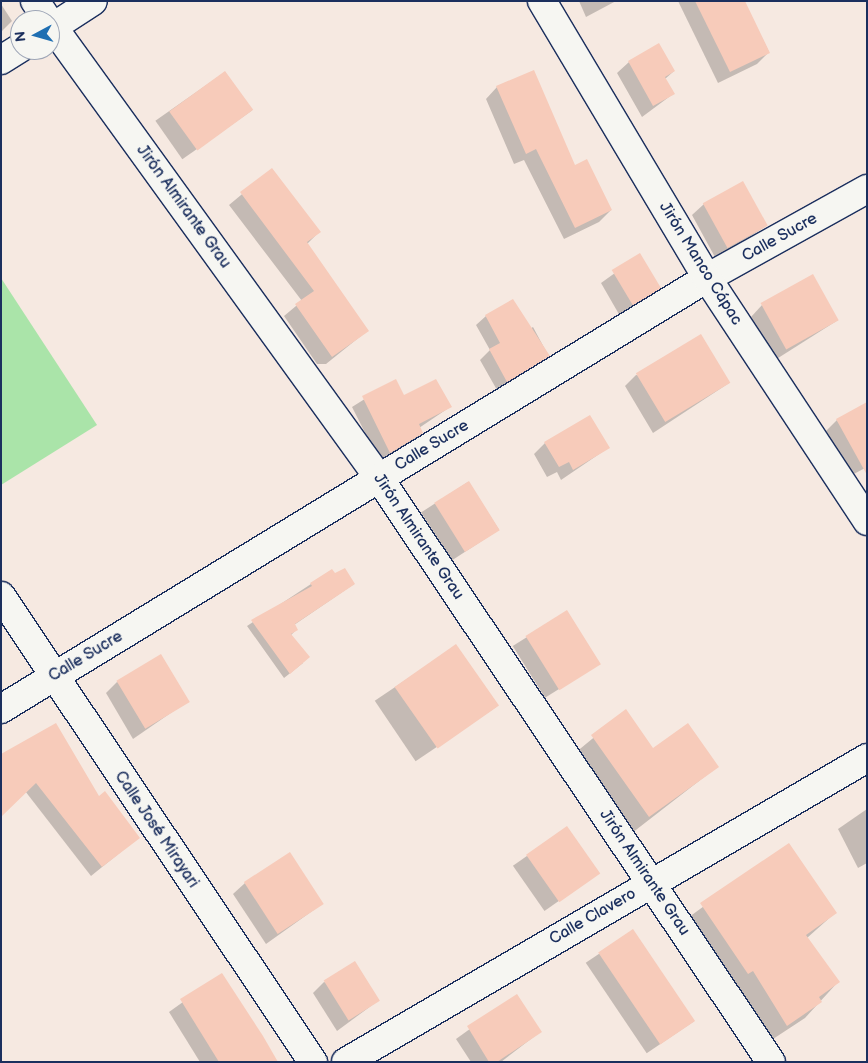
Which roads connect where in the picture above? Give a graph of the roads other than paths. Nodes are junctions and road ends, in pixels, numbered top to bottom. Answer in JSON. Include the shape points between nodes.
{"nodes":[{"id":1,"x":93,"y":1,"type":"edge"},
{"id":2,"x":542,"y":1,"type":"edge"},
{"id":3,"x":60,"y":19,"type":"edge"},
{"id":4,"x":60,"y":39,"type":"edge"},
{"id":5,"x":867,"y":189,"type":"edge"},
{"id":6,"x":707,"y":278,"type":"junction"},
{"id":7,"x":379,"y":478,"type":"junction"},
{"id":8,"x":867,"y":521,"type":"edge"},
{"id":9,"x":1,"y":596,"type":"edge"},
{"id":10,"x":53,"y":677,"type":"junction"},
{"id":11,"x":1,"y":709,"type":"edge"},
{"id":12,"x":867,"y":758,"type":"edge"},
{"id":13,"x":651,"y":883,"type":"junction"},
{"id":14,"x":313,"y":1062,"type":"edge"},
{"id":15,"x":346,"y":1062,"type":"edge"},
{"id":16,"x":770,"y":1062,"type":"edge"}],
"edges":[{"from":1,"to":3,"type":"street"},
{"from":2,"to":6,"type":"street","name":"Jirón Manco Cápac"},
{"from":4,"to":7,"type":"street","name":"Jirón Almirante Grau"},
{"from":5,"to":6,"type":"street","name":"Calle Sucre"},
{"from":6,"to":7,"type":"street","name":"Calle Sucre"},
{"from":6,"to":8,"type":"street","name":"Jirón Manco Cápac"},
{"from":7,"to":10,"type":"street","name":"Calle Sucre"},
{"from":7,"to":13,"type":"street","name":"Jirón Almirante Grau"},
{"from":9,"to":10,"type":"street","name":"Calle José Mirayari"},
{"from":10,"to":11,"type":"street","name":"Calle Sucre"},
{"from":10,"to":14,"type":"street","name":"Calle José Mirayari"},
{"from":12,"to":13,"type":"street","name":"Calle Clavero"},
{"from":13,"to":15,"type":"street","name":"Calle Clavero"},
{"from":13,"to":16,"type":"street","name":"Jirón Almirante Grau"}]}
